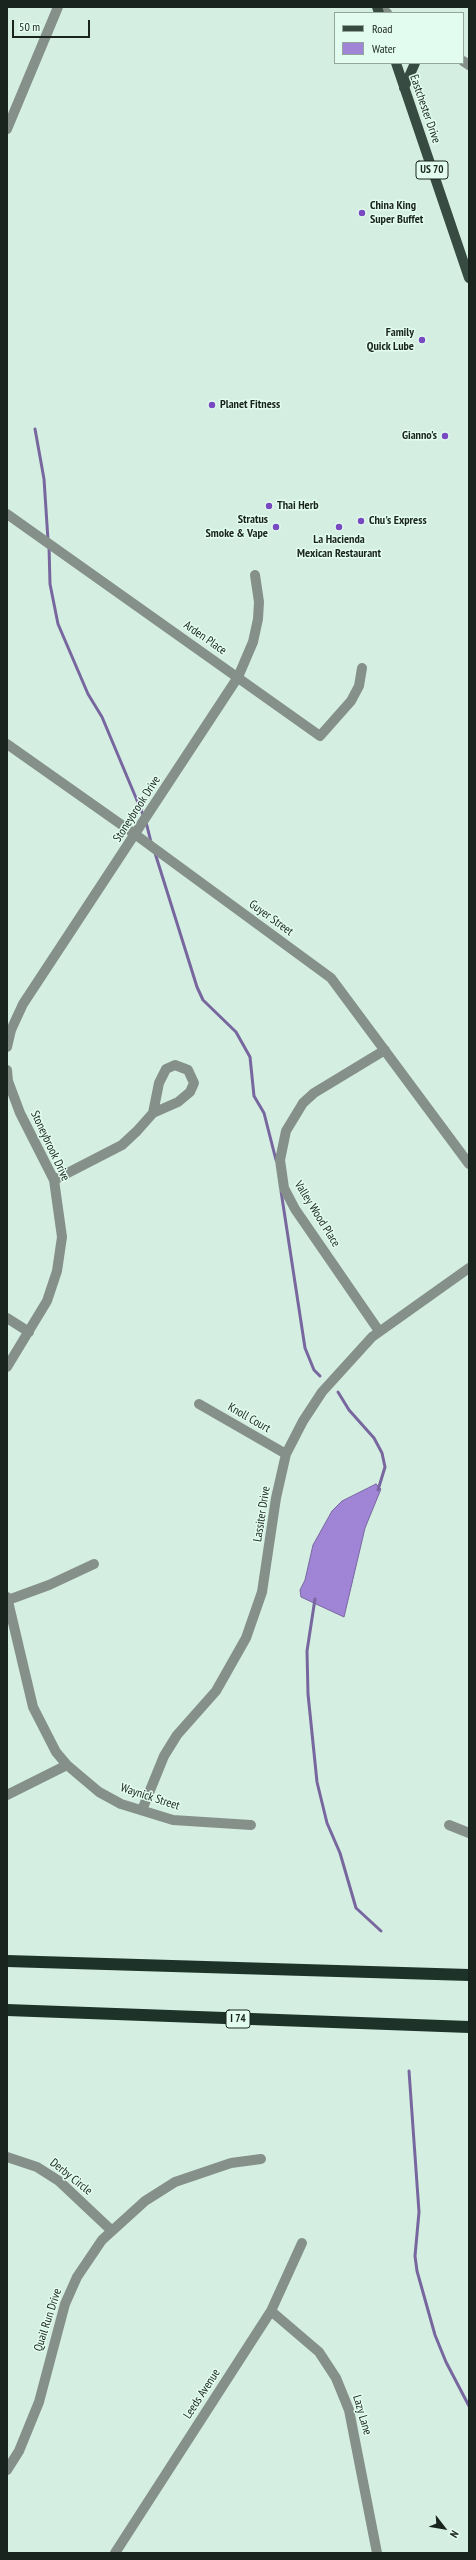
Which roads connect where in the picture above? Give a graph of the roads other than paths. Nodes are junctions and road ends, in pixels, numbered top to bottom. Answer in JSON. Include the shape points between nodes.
{"nodes":[{"id":1,"x":58,"y":7,"type":"edge"},
{"id":2,"x":396,"y":64,"type":"edge"},
{"id":3,"x":415,"y":64,"type":"edge"},
{"id":4,"x":404,"y":88,"type":"junction"},
{"id":5,"x":7,"y":129,"type":"edge"},
{"id":6,"x":469,"y":278,"type":"edge"},
{"id":7,"x":7,"y":514,"type":"edge"},
{"id":8,"x":255,"y":575,"type":"dead end"},
{"id":9,"x":362,"y":668,"type":"dead end"},
{"id":10,"x":238,"y":677,"type":"junction"},
{"id":11,"x":7,"y":744,"type":"edge"},
{"id":12,"x":136,"y":834,"type":"junction"},
{"id":13,"x":7,"y":1047,"type":"edge"},
{"id":14,"x":385,"y":1050,"type":"junction"},
{"id":15,"x":7,"y":1070,"type":"edge"},
{"id":16,"x":152,"y":1113,"type":"junction"},
{"id":17,"x":469,"y":1164,"type":"edge"},
{"id":18,"x":54,"y":1180,"type":"junction"},
{"id":19,"x":469,"y":1268,"type":"edge"},
{"id":20,"x":7,"y":1318,"type":"edge"},
{"id":21,"x":29,"y":1332,"type":"junction"},
{"id":22,"x":379,"y":1332,"type":"junction"},
{"id":23,"x":7,"y":1367,"type":"edge"},
{"id":24,"x":199,"y":1404,"type":"dead end"},
{"id":25,"x":286,"y":1454,"type":"junction"},
{"id":26,"x":94,"y":1564,"type":"dead end"},
{"id":27,"x":8,"y":1598,"type":"edge"},
{"id":28,"x":67,"y":1765,"type":"junction"},
{"id":29,"x":7,"y":1796,"type":"edge"},
{"id":30,"x":142,"y":1810,"type":"junction"},
{"id":31,"x":251,"y":1825,"type":"dead end"},
{"id":32,"x":449,"y":1825,"type":"dead end"},
{"id":33,"x":469,"y":1833,"type":"edge"},
{"id":34,"x":7,"y":1961,"type":"edge"},
{"id":35,"x":469,"y":1974,"type":"edge"},
{"id":36,"x":7,"y":2010,"type":"edge"},
{"id":37,"x":469,"y":2027,"type":"edge"},
{"id":38,"x":7,"y":2157,"type":"edge"},
{"id":39,"x":261,"y":2159,"type":"dead end"},
{"id":40,"x":111,"y":2230,"type":"junction"},
{"id":41,"x":302,"y":2243,"type":"dead end"},
{"id":42,"x":271,"y":2311,"type":"junction"},
{"id":43,"x":7,"y":2470,"type":"edge"},
{"id":44,"x":115,"y":2553,"type":"edge"},
{"id":45,"x":377,"y":2553,"type":"edge"}],
"edges":[{"from":1,"to":5,"type":"street"},
{"from":2,"to":4,"type":"main road","name":"Eastchester Drive","number":"US 70"},
{"from":3,"to":4,"type":"main road"},
{"from":4,"to":6,"type":"main road","name":"Eastchester Drive","number":"US 70"},
{"from":7,"to":10,"type":"street","name":"Arden Place"},
{"from":8,"to":10,"type":"street","name":"Stoneybrook Drive","via":[[259,602],[258,619],[253,642]]},
{"from":9,"to":10,"type":"street","name":"Arden Place","via":[[359,686],[351,701],[320,736]]},
{"from":10,"to":12,"type":"street","name":"Stoneybrook Drive"},
{"from":11,"to":12,"type":"street","name":"Guyer Street"},
{"from":12,"to":13,"type":"street","name":"Stoneybrook Drive","via":[[23,1004],[11,1030]]},
{"from":12,"to":14,"type":"street","name":"Guyer Street","via":[[331,978]]},
{"from":14,"to":17,"type":"street","name":"Guyer Street"},
{"from":14,"to":22,"type":"street","name":"Valley Wood Place","via":[[314,1093],[303,1103],[286,1131],[280,1160],[284,1188],[295,1209]]},
{"from":15,"to":18,"type":"street","name":"Stoneybrook Drive","via":[[8,1081],[20,1113]]},
{"from":16,"to":16,"type":"street","via":[[159,1083],[166,1069],[175,1065],[188,1070],[194,1083],[190,1092],[178,1102]]},
{"from":16,"to":18,"type":"street","via":[[122,1145]]},
{"from":18,"to":21,"type":"street","name":"Stoneybrook Drive","via":[[62,1237],[57,1271],[47,1301]]},
{"from":19,"to":22,"type":"street","name":"Lassiter Drive"},
{"from":20,"to":21,"type":"street"},
{"from":21,"to":23,"type":"street","name":"Stoneybrook Drive"},
{"from":22,"to":25,"type":"street","name":"Lassiter Drive","via":[[344,1365],[322,1392],[302,1421]]},
{"from":24,"to":25,"type":"street","name":"Knoll Court"},
{"from":25,"to":30,"type":"street","name":"Lassiter Drive","via":[[276,1498],[262,1592],[246,1638],[216,1690],[177,1735],[164,1756]]},
{"from":26,"to":27,"type":"street","via":[[49,1585]]},
{"from":27,"to":28,"type":"street","name":"Waynick Street","via":[[33,1707],[56,1752]]},
{"from":28,"to":29,"type":"street"},
{"from":28,"to":30,"type":"street","name":"Waynick Street","via":[[99,1792],[121,1804]]},
{"from":30,"to":31,"type":"street","name":"Waynick Street","via":[[173,1820]]},
{"from":32,"to":33,"type":"street"},
{"from":34,"to":35,"type":"highway"},
{"from":36,"to":37,"type":"highway","number":"I 74"},
{"from":38,"to":40,"type":"street","name":"Derby Circle","via":[[37,2167],[59,2181]]},
{"from":39,"to":40,"type":"street","name":"Quail Run Drive","via":[[231,2163],[175,2182],[145,2201]]},
{"from":40,"to":43,"type":"street","name":"Quail Run Drive","via":[[77,2277],[65,2304],[39,2402],[22,2444]]},
{"from":41,"to":42,"type":"street","name":"Leeds Avenue"},
{"from":42,"to":44,"type":"street","name":"Leeds Avenue"},
{"from":42,"to":45,"type":"street","name":"Lazy Lane","via":[[319,2352],[336,2378],[349,2410]]}]}
